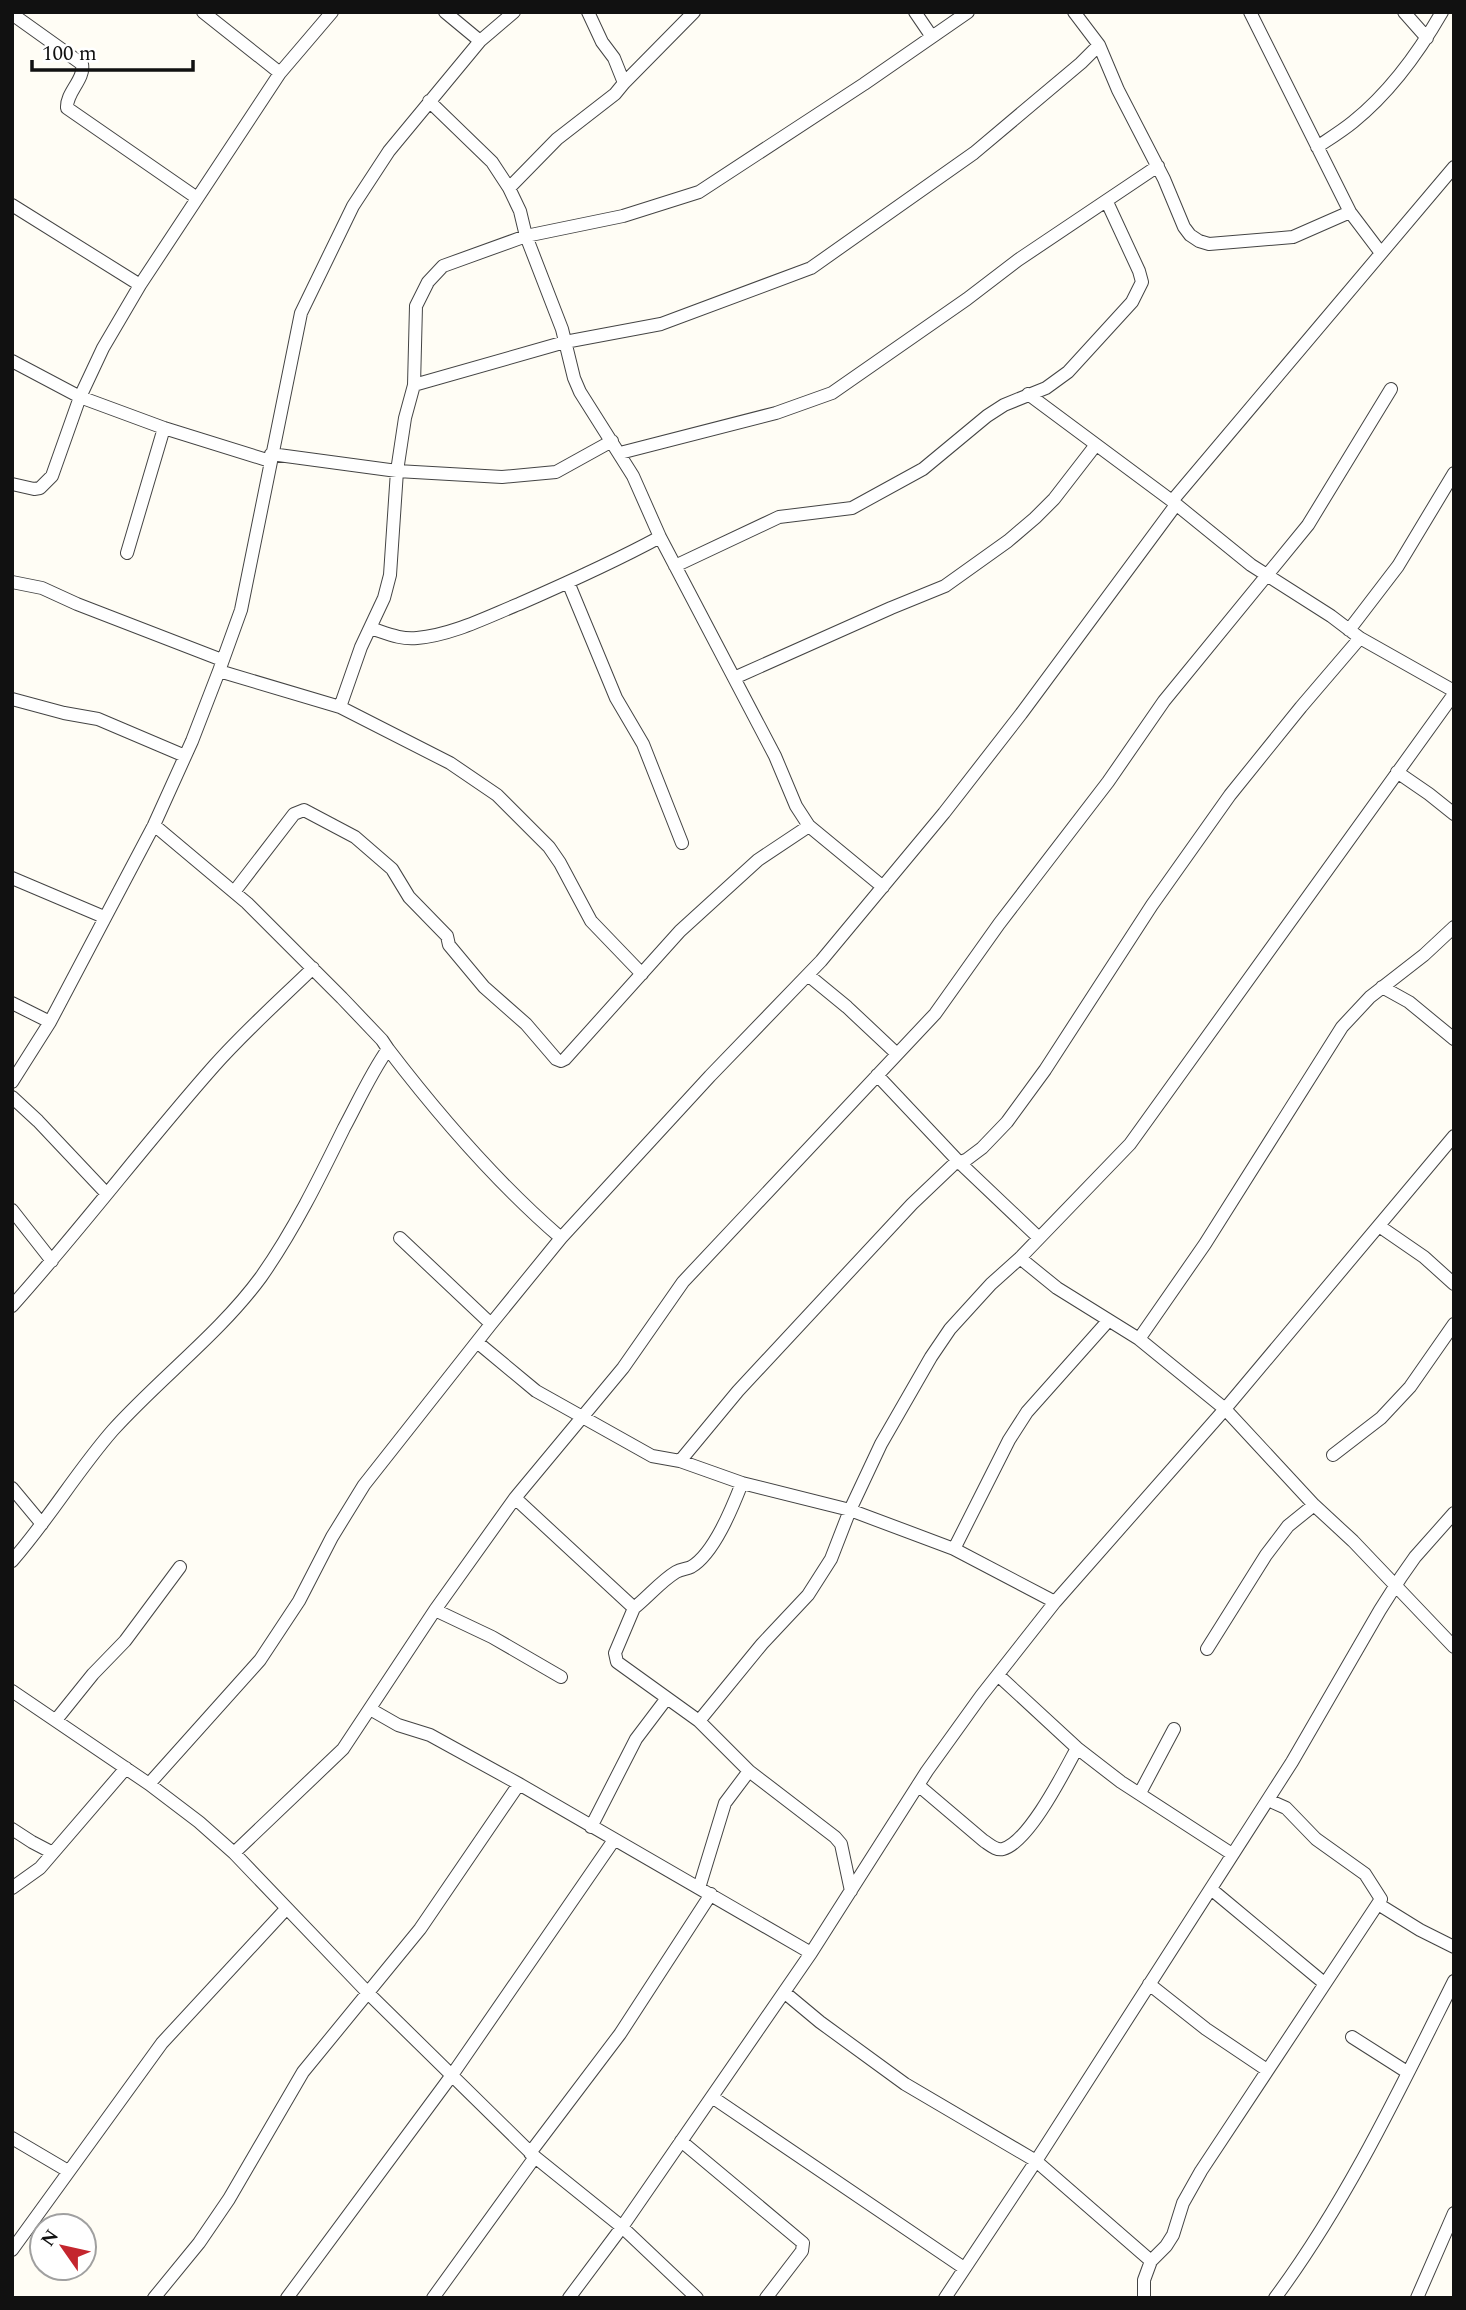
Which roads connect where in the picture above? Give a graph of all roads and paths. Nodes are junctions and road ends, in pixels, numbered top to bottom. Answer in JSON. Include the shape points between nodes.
{"nodes":[{"id":1,"x":202,"y":12,"type":"edge"},
{"id":2,"x":332,"y":12,"type":"edge"},
{"id":3,"x":445,"y":12,"type":"edge"},
{"id":4,"x":514,"y":12,"type":"edge"},
{"id":5,"x":588,"y":12,"type":"edge"},
{"id":6,"x":694,"y":12,"type":"edge"},
{"id":7,"x":915,"y":12,"type":"edge"},
{"id":8,"x":968,"y":12,"type":"edge"},
{"id":9,"x":1074,"y":12,"type":"edge"},
{"id":10,"x":1250,"y":12,"type":"edge"},
{"id":11,"x":1404,"y":12,"type":"edge"},
{"id":12,"x":1442,"y":12,"type":"edge"},
{"id":13,"x":12,"y":14,"type":"edge"},
{"id":14,"x":932,"y":37,"type":"junction"},
{"id":15,"x":1427,"y":38,"type":"junction"},
{"id":16,"x":480,"y":41,"type":"junction"},
{"id":17,"x":1099,"y":45,"type":"junction"},
{"id":18,"x":280,"y":73,"type":"junction"},
{"id":19,"x":624,"y":83,"type":"junction"},
{"id":20,"x":429,"y":101,"type":"junction"},
{"id":21,"x":1317,"y":147,"type":"junction"},
{"id":22,"x":1158,"y":166,"type":"junction"},
{"id":23,"x":1454,"y":167,"type":"edge"},
{"id":24,"x":509,"y":188,"type":"junction"},
{"id":25,"x":197,"y":198,"type":"junction"},
{"id":26,"x":1107,"y":202,"type":"junction"},
{"id":27,"x":12,"y":205,"type":"edge"},
{"id":28,"x":1350,"y":212,"type":"junction"},
{"id":29,"x":526,"y":236,"type":"junction"},
{"id":30,"x":1381,"y":253,"type":"junction"},
{"id":31,"x":140,"y":285,"type":"junction"},
{"id":32,"x":565,"y":342,"type":"junction"},
{"id":33,"x":12,"y":361,"type":"edge"},
{"id":34,"x":414,"y":385,"type":"junction"},
{"id":35,"x":1391,"y":389,"type":"dead end"},
{"id":36,"x":1028,"y":394,"type":"junction"},
{"id":37,"x":80,"y":397,"type":"junction"},
{"id":38,"x":164,"y":428,"type":"junction"},
{"id":39,"x":612,"y":440,"type":"junction"},
{"id":40,"x":1095,"y":446,"type":"junction"},
{"id":41,"x":620,"y":453,"type":"junction"},
{"id":42,"x":271,"y":457,"type":"junction"},
{"id":43,"x":397,"y":471,"type":"junction"},
{"id":44,"x":1454,"y":473,"type":"edge"},
{"id":45,"x":12,"y":484,"type":"edge"},
{"id":46,"x":1173,"y":503,"type":"junction"},
{"id":47,"x":660,"y":537,"type":"junction"},
{"id":48,"x":127,"y":554,"type":"dead end"},
{"id":49,"x":676,"y":566,"type":"junction"},
{"id":50,"x":1266,"y":574,"type":"junction"},
{"id":51,"x":12,"y":582,"type":"edge"},
{"id":52,"x":568,"y":582,"type":"junction"},
{"id":53,"x":370,"y":628,"type":"junction"},
{"id":54,"x":1355,"y":634,"type":"junction"},
{"id":55,"x":221,"y":666,"type":"junction"},
{"id":56,"x":734,"y":678,"type":"junction"},
{"id":57,"x":1452,"y":688,"type":"edge"},
{"id":58,"x":12,"y":699,"type":"edge"},
{"id":59,"x":340,"y":706,"type":"junction"},
{"id":60,"x":185,"y":756,"type":"junction"},
{"id":61,"x":1397,"y":772,"type":"junction"},
{"id":62,"x":1454,"y":814,"type":"edge"},
{"id":63,"x":153,"y":825,"type":"junction"},
{"id":64,"x":809,"y":826,"type":"junction"},
{"id":65,"x":682,"y":843,"type":"dead end"},
{"id":66,"x":12,"y":878,"type":"edge"},
{"id":67,"x":883,"y":887,"type":"junction"},
{"id":68,"x":234,"y":892,"type":"junction"},
{"id":69,"x":104,"y":917,"type":"junction"},
{"id":70,"x":1454,"y":927,"type":"edge"},
{"id":71,"x":313,"y":968,"type":"junction"},
{"id":72,"x":642,"y":974,"type":"junction"},
{"id":73,"x":808,"y":975,"type":"junction"},
{"id":74,"x":1382,"y":987,"type":"junction"},
{"id":75,"x":12,"y":1003,"type":"edge"},
{"id":76,"x":50,"y":1022,"type":"junction"},
{"id":77,"x":1454,"y":1039,"type":"edge"},
{"id":78,"x":388,"y":1049,"type":"junction"},
{"id":79,"x":897,"y":1054,"type":"junction"},
{"id":80,"x":877,"y":1075,"type":"junction"},
{"id":81,"x":12,"y":1082,"type":"edge"},
{"id":82,"x":12,"y":1097,"type":"edge"},
{"id":83,"x":1454,"y":1136,"type":"edge"},
{"id":84,"x":959,"y":1163,"type":"junction"},
{"id":85,"x":106,"y":1193,"type":"junction"},
{"id":86,"x":12,"y":1210,"type":"edge"},
{"id":87,"x":1379,"y":1226,"type":"junction"},
{"id":88,"x":400,"y":1238,"type":"dead end"},
{"id":89,"x":561,"y":1238,"type":"junction"},
{"id":90,"x":1039,"y":1238,"type":"junction"},
{"id":91,"x":1020,"y":1258,"type":"junction"},
{"id":92,"x":52,"y":1261,"type":"junction"},
{"id":93,"x":1454,"y":1283,"type":"edge"},
{"id":94,"x":12,"y":1306,"type":"edge"},
{"id":95,"x":1108,"y":1321,"type":"junction"},
{"id":96,"x":491,"y":1324,"type":"junction"},
{"id":97,"x":1454,"y":1324,"type":"edge"},
{"id":98,"x":1139,"y":1339,"type":"junction"},
{"id":99,"x":477,"y":1342,"type":"junction"},
{"id":100,"x":1225,"y":1409,"type":"junction"},
{"id":101,"x":583,"y":1418,"type":"junction"},
{"id":102,"x":1333,"y":1455,"type":"dead end"},
{"id":103,"x":680,"y":1461,"type":"junction"},
{"id":104,"x":742,"y":1483,"type":"junction"},
{"id":105,"x":12,"y":1488,"type":"edge"},
{"id":106,"x":515,"y":1498,"type":"junction"},
{"id":107,"x":1314,"y":1505,"type":"junction"},
{"id":108,"x":850,"y":1510,"type":"junction"},
{"id":109,"x":1454,"y":1513,"type":"edge"},
{"id":110,"x":42,"y":1524,"type":"junction"},
{"id":111,"x":954,"y":1549,"type":"junction"},
{"id":112,"x":12,"y":1560,"type":"edge"},
{"id":113,"x":180,"y":1567,"type":"dead end"},
{"id":114,"x":1396,"y":1587,"type":"junction"},
{"id":115,"x":1055,"y":1602,"type":"junction"},
{"id":116,"x":634,"y":1608,"type":"junction"},
{"id":117,"x":435,"y":1610,"type":"junction"},
{"id":118,"x":1454,"y":1647,"type":"edge"},
{"id":119,"x":1207,"y":1650,"type":"dead end"},
{"id":120,"x":999,"y":1676,"type":"junction"},
{"id":121,"x":561,"y":1677,"type":"dead end"},
{"id":122,"x":12,"y":1691,"type":"edge"},
{"id":123,"x":667,"y":1698,"type":"junction"},
{"id":124,"x":370,"y":1709,"type":"junction"},
{"id":125,"x":56,"y":1720,"type":"junction"},
{"id":126,"x":699,"y":1721,"type":"junction"},
{"id":127,"x":1174,"y":1729,"type":"dead end"},
{"id":128,"x":1077,"y":1748,"type":"junction"},
{"id":129,"x":126,"y":1768,"type":"junction"},
{"id":130,"x":749,"y":1771,"type":"junction"},
{"id":131,"x":149,"y":1783,"type":"junction"},
{"id":132,"x":519,"y":1784,"type":"junction"},
{"id":133,"x":918,"y":1785,"type":"junction"},
{"id":134,"x":1140,"y":1793,"type":"junction"},
{"id":135,"x":1268,"y":1800,"type":"junction"},
{"id":136,"x":591,"y":1826,"type":"junction"},
{"id":137,"x":12,"y":1829,"type":"edge"},
{"id":138,"x":614,"y":1840,"type":"junction"},
{"id":139,"x":53,"y":1853,"type":"junction"},
{"id":140,"x":234,"y":1853,"type":"junction"},
{"id":141,"x":1232,"y":1854,"type":"junction"},
{"id":142,"x":12,"y":1888,"type":"edge"},
{"id":143,"x":699,"y":1888,"type":"junction"},
{"id":144,"x":1211,"y":1889,"type":"junction"},
{"id":145,"x":851,"y":1891,"type":"junction"},
{"id":146,"x":711,"y":1894,"type":"junction"},
{"id":147,"x":1378,"y":1904,"type":"junction"},
{"id":148,"x":286,"y":1909,"type":"junction"},
{"id":149,"x":1454,"y":1947,"type":"edge"},
{"id":150,"x":811,"y":1953,"type":"junction"},
{"id":151,"x":1454,"y":1981,"type":"edge"},
{"id":152,"x":1324,"y":1983,"type":"junction"},
{"id":153,"x":1149,"y":1984,"type":"junction"},
{"id":154,"x":784,"y":1992,"type":"junction"},
{"id":155,"x":369,"y":1994,"type":"junction"},
{"id":156,"x":1352,"y":2037,"type":"dead end"},
{"id":157,"x":1267,"y":2070,"type":"junction"},
{"id":158,"x":1408,"y":2072,"type":"junction"},
{"id":159,"x":452,"y":2075,"type":"junction"},
{"id":160,"x":712,"y":2097,"type":"junction"},
{"id":161,"x":12,"y":2138,"type":"edge"},
{"id":162,"x":681,"y":2141,"type":"junction"},
{"id":163,"x":533,"y":2155,"type":"junction"},
{"id":164,"x":1036,"y":2161,"type":"junction"},
{"id":165,"x":68,"y":2171,"type":"junction"},
{"id":166,"x":1454,"y":2213,"type":"edge"},
{"id":167,"x":622,"y":2227,"type":"junction"},
{"id":168,"x":12,"y":2250,"type":"edge"},
{"id":169,"x":1151,"y":2261,"type":"junction"},
{"id":170,"x":964,"y":2268,"type":"junction"},
{"id":171,"x":154,"y":2298,"type":"edge"},
{"id":172,"x":286,"y":2298,"type":"edge"},
{"id":173,"x":433,"y":2298,"type":"edge"},
{"id":174,"x":569,"y":2298,"type":"edge"},
{"id":175,"x":697,"y":2298,"type":"edge"},
{"id":176,"x":766,"y":2298,"type":"edge"},
{"id":177,"x":945,"y":2298,"type":"edge"},
{"id":178,"x":1144,"y":2298,"type":"edge"},
{"id":179,"x":1275,"y":2298,"type":"edge"},
{"id":180,"x":1417,"y":2298,"type":"edge"}],
"edges":[{"from":1,"to":18,"type":"street"},
{"from":2,"to":18,"type":"street"},
{"from":3,"to":16,"type":"street"},
{"from":4,"to":16,"type":"street"},
{"from":5,"to":19,"type":"street"},
{"from":6,"to":19,"type":"street"},
{"from":7,"to":14,"type":"street"},
{"from":8,"to":14,"type":"street"},
{"from":9,"to":17,"type":"street"},
{"from":10,"to":21,"type":"street"},
{"from":11,"to":15,"type":"street"},
{"from":12,"to":15,"type":"street"},
{"from":13,"to":25,"type":"street","via":[[82,64],[66,108]]},
{"from":14,"to":29,"type":"street","via":[[699,192],[623,216]]},
{"from":15,"to":21,"type":"street","via":[[1354,122]]},
{"from":16,"to":20,"type":"street"},
{"from":17,"to":22,"type":"street"},
{"from":17,"to":32,"type":"street","via":[[974,153],[811,268],[661,324]]},
{"from":18,"to":25,"type":"street"},
{"from":19,"to":24,"type":"street"},
{"from":20,"to":24,"type":"street","via":[[492,162]]},
{"from":20,"to":42,"type":"street","via":[[353,206],[302,313]]},
{"from":21,"to":28,"type":"street"},
{"from":22,"to":26,"type":"street"},
{"from":22,"to":28,"type":"street","via":[[1184,227],[1209,244],[1293,237]]},
{"from":23,"to":30,"type":"street"},
{"from":24,"to":29,"type":"street"},
{"from":25,"to":31,"type":"street"},
{"from":26,"to":36,"type":"street","via":[[1141,276],[1138,293],[1068,372]]},
{"from":26,"to":41,"type":"street","via":[[832,393],[776,413]]},
{"from":27,"to":31,"type":"street"},
{"from":28,"to":30,"type":"street"},
{"from":29,"to":32,"type":"street"},
{"from":29,"to":34,"type":"street","via":[[443,266],[428,282],[416,306]]},
{"from":30,"to":46,"type":"street"},
{"from":31,"to":37,"type":"street"},
{"from":32,"to":34,"type":"street"},
{"from":32,"to":39,"type":"street","via":[[580,392]]},
{"from":33,"to":37,"type":"street"},
{"from":34,"to":43,"type":"street"},
{"from":35,"to":50,"type":"street","via":[[1308,525]]},
{"from":36,"to":40,"type":"street"},
{"from":36,"to":49,"type":"street","via":[[987,416],[923,469],[852,508],[779,517]]},
{"from":37,"to":38,"type":"street"},
{"from":37,"to":45,"type":"street","via":[[46,484],[34,489]]},
{"from":38,"to":42,"type":"street"},
{"from":38,"to":48,"type":"street"},
{"from":39,"to":41,"type":"street"},
{"from":39,"to":43,"type":"street","via":[[556,472],[502,477]]},
{"from":40,"to":46,"type":"street"},
{"from":40,"to":56,"type":"street","via":[[1035,518],[945,586]]},
{"from":41,"to":47,"type":"street"},
{"from":42,"to":43,"type":"street"},
{"from":42,"to":55,"type":"street","via":[[241,610]]},
{"from":43,"to":53,"type":"street","via":[[390,575]]},
{"from":44,"to":54,"type":"street"},
{"from":46,"to":50,"type":"street"},
{"from":46,"to":67,"type":"street","via":[[1021,714]]},
{"from":47,"to":49,"type":"street"},
{"from":47,"to":52,"type":"street"},
{"from":49,"to":56,"type":"street"},
{"from":50,"to":54,"type":"street"},
{"from":50,"to":79,"type":"street","via":[[1164,701],[935,1014]]},
{"from":51,"to":55,"type":"street","via":[[42,588]]},
{"from":52,"to":53,"type":"street","via":[[477,622],[428,637],[403,638]]},
{"from":52,"to":65,"type":"street","via":[[616,698],[643,744]]},
{"from":53,"to":59,"type":"street"},
{"from":54,"to":57,"type":"street"},
{"from":54,"to":84,"type":"street","via":[[1230,795],[1007,1122],[982,1148]]},
{"from":55,"to":59,"type":"street"},
{"from":55,"to":60,"type":"street"},
{"from":56,"to":64,"type":"street"},
{"from":57,"to":61,"type":"street"},
{"from":58,"to":60,"type":"street","via":[[98,719]]},
{"from":59,"to":72,"type":"street","via":[[450,763],[497,795],[549,847],[591,921]]},
{"from":60,"to":63,"type":"street"},
{"from":61,"to":62,"type":"street"},
{"from":61,"to":90,"type":"street","via":[[1130,1144]]},
{"from":63,"to":68,"type":"street"},
{"from":63,"to":69,"type":"street"},
{"from":64,"to":67,"type":"street"},
{"from":64,"to":72,"type":"street","via":[[758,860],[680,931]]},
{"from":66,"to":69,"type":"street"},
{"from":67,"to":73,"type":"street"},
{"from":68,"to":71,"type":"street"},
{"from":68,"to":72,"type":"street","via":[[294,814],[303,810],[355,837],[385,862],[484,987],[561,1061]]},
{"from":69,"to":76,"type":"street"},
{"from":70,"to":74,"type":"street"},
{"from":71,"to":78,"type":"street"},
{"from":71,"to":85,"type":"street","via":[[216,1063]]},
{"from":73,"to":79,"type":"street"},
{"from":73,"to":89,"type":"street"},
{"from":74,"to":77,"type":"street","via":[[1409,1002]]},
{"from":74,"to":98,"type":"street","via":[[1342,1027],[1205,1244]]},
{"from":75,"to":76,"type":"street"},
{"from":76,"to":81,"type":"street"},
{"from":78,"to":89,"type":"street","via":[[467,1146]]},
{"from":78,"to":110,"type":"street","via":[[302,1211],[260,1278],[112,1432]]},
{"from":79,"to":80,"type":"street"},
{"from":80,"to":84,"type":"street"},
{"from":80,"to":101,"type":"street","via":[[683,1282]]},
{"from":82,"to":85,"type":"street"},
{"from":83,"to":87,"type":"street"},
{"from":84,"to":90,"type":"street"},
{"from":84,"to":103,"type":"street","via":[[912,1203],[738,1391]]},
{"from":85,"to":92,"type":"street"},
{"from":86,"to":92,"type":"street"},
{"from":87,"to":93,"type":"street"},
{"from":87,"to":100,"type":"street"},
{"from":88,"to":96,"type":"street"},
{"from":89,"to":96,"type":"street"},
{"from":90,"to":91,"type":"street"},
{"from":91,"to":95,"type":"street"},
{"from":91,"to":108,"type":"street","via":[[958,1320],[931,1357]]},
{"from":92,"to":94,"type":"street"},
{"from":95,"to":98,"type":"street"},
{"from":95,"to":111,"type":"street","via":[[1027,1412]]},
{"from":96,"to":99,"type":"street"},
{"from":97,"to":102,"type":"street","via":[[1410,1387],[1381,1418]]},
{"from":98,"to":100,"type":"street"},
{"from":99,"to":101,"type":"street","via":[[536,1391]]},
{"from":99,"to":131,"type":"street","via":[[364,1485],[260,1660]]},
{"from":100,"to":107,"type":"street"},
{"from":100,"to":115,"type":"street"},
{"from":101,"to":103,"type":"street","via":[[652,1455]]},
{"from":101,"to":106,"type":"street"},
{"from":103,"to":104,"type":"street"},
{"from":104,"to":108,"type":"street"},
{"from":104,"to":116,"type":"street","via":[[720,1533],[705,1554]]},
{"from":105,"to":110,"type":"street"},
{"from":106,"to":116,"type":"street"},
{"from":106,"to":117,"type":"street"},
{"from":107,"to":114,"type":"street"},
{"from":107,"to":119,"type":"street","via":[[1288,1526],[1266,1555]]},
{"from":108,"to":111,"type":"street"},
{"from":108,"to":126,"type":"street","via":[[831,1559],[808,1595]]},
{"from":109,"to":114,"type":"street","via":[[1415,1557]]},
{"from":110,"to":112,"type":"street"},
{"from":111,"to":115,"type":"street"},
{"from":113,"to":125,"type":"street","via":[[125,1642]]},
{"from":114,"to":118,"type":"street"},
{"from":114,"to":135,"type":"street"},
{"from":115,"to":120,"type":"street"},
{"from":116,"to":123,"type":"street","via":[[615,1657]]},
{"from":117,"to":121,"type":"street"},
{"from":117,"to":124,"type":"street"},
{"from":120,"to":128,"type":"street"},
{"from":120,"to":133,"type":"street"},
{"from":122,"to":125,"type":"street"},
{"from":123,"to":126,"type":"street"},
{"from":123,"to":136,"type":"street","via":[[636,1739]]},
{"from":124,"to":132,"type":"street","via":[[398,1725],[430,1735]]},
{"from":124,"to":140,"type":"street","via":[[343,1749]]},
{"from":125,"to":129,"type":"street"},
{"from":126,"to":130,"type":"street"},
{"from":127,"to":134,"type":"street"},
{"from":128,"to":133,"type":"street","via":[[1040,1814],[1004,1849],[984,1841]]},
{"from":128,"to":134,"type":"street"},
{"from":129,"to":131,"type":"street"},
{"from":129,"to":139,"type":"street"},
{"from":130,"to":143,"type":"street","via":[[725,1803]]},
{"from":130,"to":145,"type":"street","via":[[841,1844]]},
{"from":131,"to":140,"type":"street"},
{"from":132,"to":136,"type":"street"},
{"from":132,"to":155,"type":"street","via":[[420,1929]]},
{"from":133,"to":145,"type":"street"},
{"from":134,"to":141,"type":"street"},
{"from":135,"to":141,"type":"street"},
{"from":135,"to":147,"type":"street","via":[[1286,1808],[1316,1839],[1365,1874],[1381,1899]]},
{"from":136,"to":138,"type":"street"},
{"from":137,"to":139,"type":"street"},
{"from":138,"to":143,"type":"street"},
{"from":138,"to":159,"type":"street"},
{"from":139,"to":142,"type":"street"},
{"from":140,"to":148,"type":"street"},
{"from":141,"to":144,"type":"street"},
{"from":143,"to":146,"type":"street"},
{"from":144,"to":152,"type":"street"},
{"from":144,"to":153,"type":"street"},
{"from":145,"to":150,"type":"street"},
{"from":146,"to":150,"type":"street"},
{"from":146,"to":163,"type":"street","via":[[620,2034]]},
{"from":147,"to":149,"type":"street"},
{"from":147,"to":152,"type":"street"},
{"from":148,"to":155,"type":"street"},
{"from":148,"to":165,"type":"street","via":[[162,2043]]},
{"from":150,"to":154,"type":"street"},
{"from":151,"to":158,"type":"street"},
{"from":152,"to":157,"type":"street"},
{"from":153,"to":157,"type":"street"},
{"from":153,"to":164,"type":"street"},
{"from":154,"to":160,"type":"street"},
{"from":154,"to":164,"type":"street","via":[[905,2084]]},
{"from":155,"to":159,"type":"street"},
{"from":155,"to":171,"type":"street","via":[[303,2072],[200,2243]]},
{"from":156,"to":158,"type":"street"},
{"from":157,"to":169,"type":"street","via":[[1201,2171],[1183,2203],[1173,2235]]},
{"from":158,"to":179,"type":"street","via":[[1339,2203]]},
{"from":159,"to":163,"type":"street"},
{"from":159,"to":172,"type":"street"},
{"from":160,"to":162,"type":"street"},
{"from":160,"to":170,"type":"street"},
{"from":161,"to":165,"type":"street"},
{"from":162,"to":167,"type":"street"},
{"from":162,"to":176,"type":"street","via":[[803,2243],[802,2251]]},
{"from":163,"to":167,"type":"street"},
{"from":163,"to":173,"type":"street"},
{"from":164,"to":169,"type":"street"},
{"from":164,"to":170,"type":"street"},
{"from":165,"to":168,"type":"street"},
{"from":166,"to":180,"type":"street"},
{"from":167,"to":174,"type":"street"},
{"from":167,"to":175,"type":"street"},
{"from":169,"to":178,"type":"street"},
{"from":170,"to":177,"type":"street"}]}
